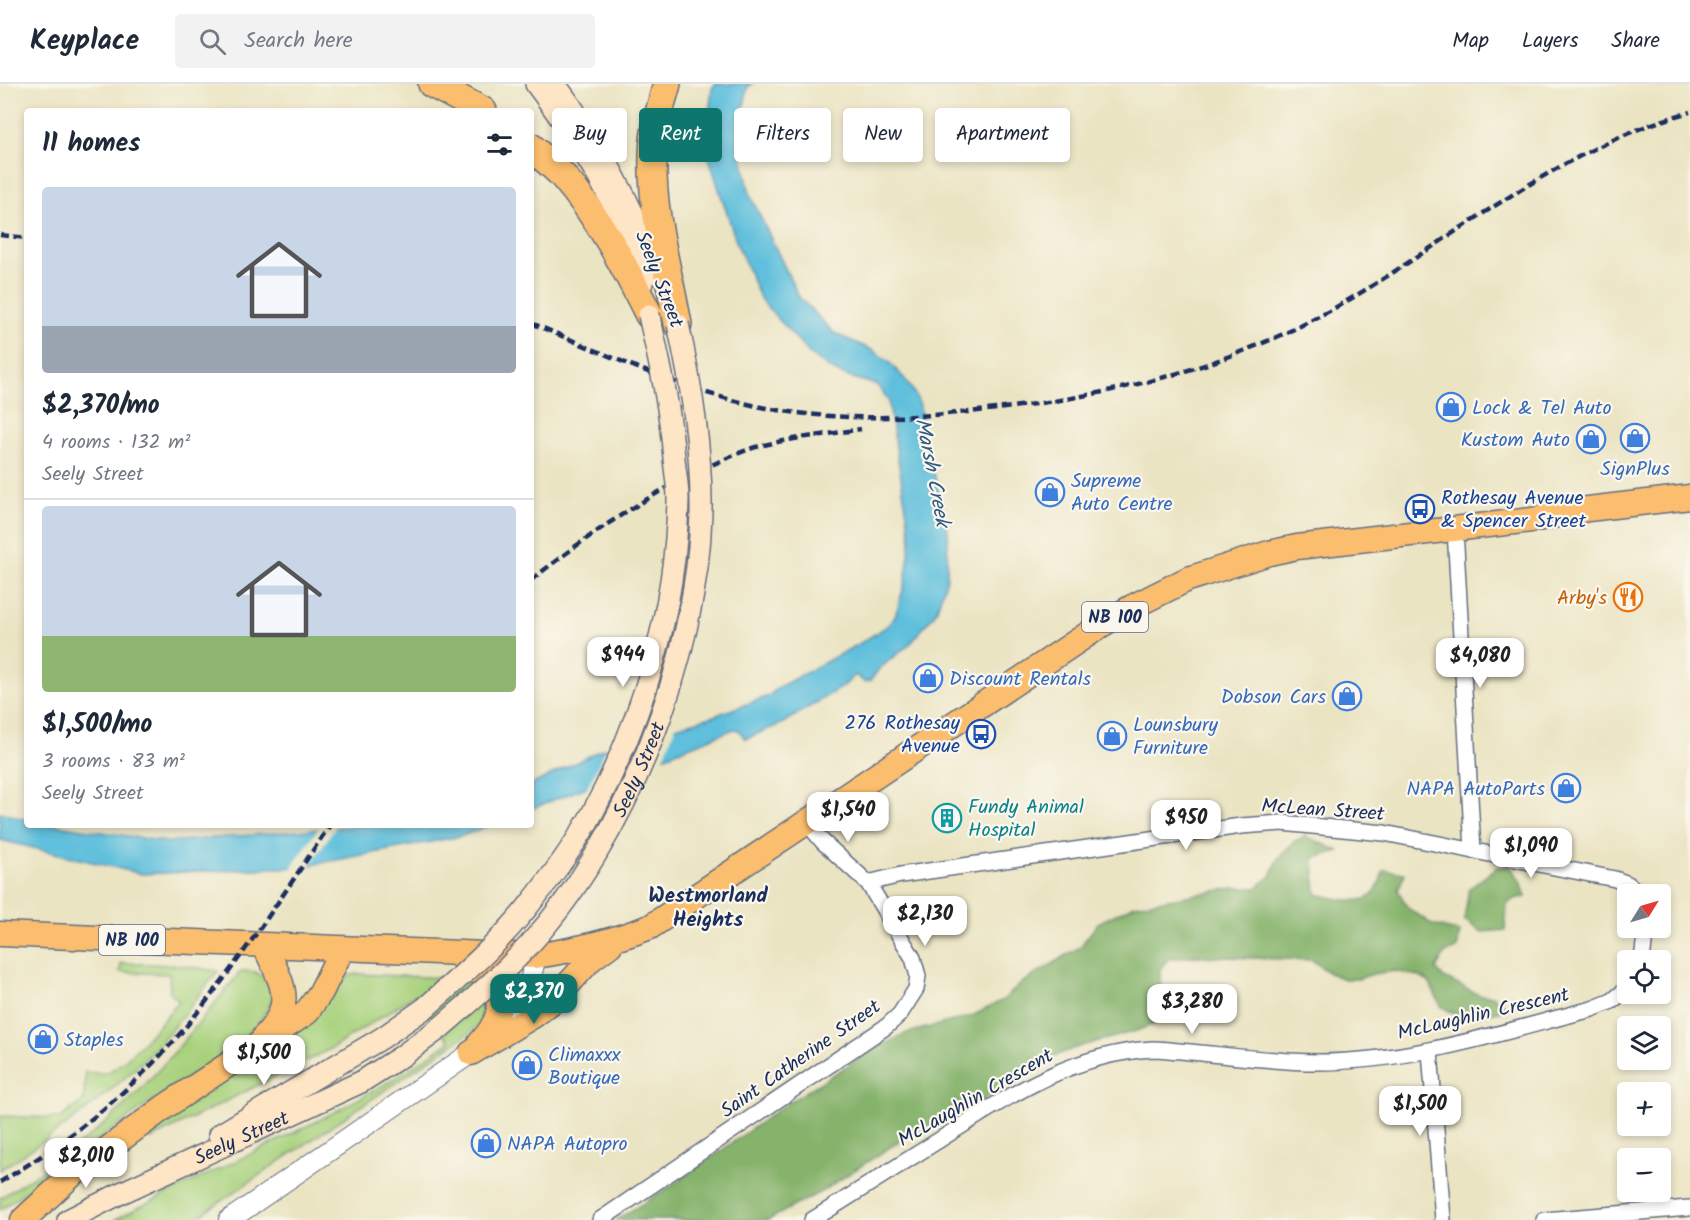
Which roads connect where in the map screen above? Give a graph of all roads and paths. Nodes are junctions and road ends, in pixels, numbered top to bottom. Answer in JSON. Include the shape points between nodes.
{"nodes":[{"id":1,"x":432,"y":84,"type":"edge"},
{"id":2,"x":536,"y":84,"type":"edge"},
{"id":3,"x":555,"y":84,"type":"edge"},
{"id":4,"x":667,"y":84,"type":"edge"},
{"id":5,"x":477,"y":108,"type":"edge"},
{"id":6,"x":534,"y":150,"type":"edge"},
{"id":7,"x":649,"y":315,"type":"junction"},
{"id":8,"x":678,"y":324,"type":"junction"},
{"id":9,"x":1690,"y":497,"type":"edge"},
{"id":10,"x":1455,"y":529,"type":"junction"},
{"id":11,"x":807,"y":823,"type":"junction"},
{"id":12,"x":1473,"y":851,"type":"junction"},
{"id":13,"x":868,"y":883,"type":"junction"},
{"id":14,"x":1628,"y":884,"type":"edge"},
{"id":15,"x":0,"y":934,"type":"edge"},
{"id":16,"x":620,"y":939,"type":"junction"},
{"id":17,"x":265,"y":946,"type":"junction"},
{"id":18,"x":342,"y":949,"type":"junction"},
{"id":19,"x":455,"y":953,"type":"junction"},
{"id":20,"x":536,"y":956,"type":"junction"},
{"id":21,"x":1617,"y":996,"type":"edge"},
{"id":22,"x":252,"y":1050,"type":"junction"},
{"id":23,"x":1431,"y":1051,"type":"junction"},
{"id":24,"x":471,"y":1053,"type":"junction"},
{"id":25,"x":121,"y":1193,"type":"junction"},
{"id":26,"x":1689,"y":1208,"type":"edge"},
{"id":27,"x":23,"y":1220,"type":"edge"},
{"id":28,"x":68,"y":1220,"type":"edge"},
{"id":29,"x":229,"y":1220,"type":"edge"},
{"id":30,"x":600,"y":1220,"type":"edge"},
{"id":31,"x":812,"y":1220,"type":"edge"},
{"id":32,"x":1443,"y":1220,"type":"edge"},
{"id":33,"x":1544,"y":1220,"type":"edge"}],
"edges":[{"from":1,"to":5,"type":"highway"},
{"from":2,"to":7,"type":"main road","name":"Seely Street","via":[[586,155],[610,201],[639,272]]},
{"from":3,"to":8,"type":"main road","name":"Seely Street","via":[[596,143],[626,196]]},
{"from":4,"to":8,"type":"highway","via":[[657,119],[653,197]]},
{"from":6,"to":7,"type":"highway","via":[[591,210],[624,263]]},
{"from":7,"to":25,"type":"main road","name":"Seely Street","bridge":true,"via":[[668,397],[678,496],[675,552],[657,647],[632,725],[592,814],[525,910],[464,974],[425,1008],[382,1038]]},
{"from":8,"to":25,"type":"main road","name":"Seely Street","bridge":true,"via":[[699,447],[701,513],[688,622],[663,708],[609,834],[588,869],[530,944],[482,992],[402,1056],[361,1082]]},
{"from":9,"to":10,"type":"main road","number":"NB 100"},
{"from":10,"to":11,"type":"main road","number":"NB 100","via":[[1269,553],[1188,579],[1103,624]]},
{"from":10,"to":12,"type":"street"},
{"from":11,"to":13,"type":"street"},
{"from":11,"to":16,"type":"main road","number":"NB 100","via":[[650,927]]},
{"from":12,"to":13,"type":"street","name":"McLean Street","via":[[1384,833],[1282,823],[901,875]]},
{"from":12,"to":14,"type":"street","name":"McLean Street"},
{"from":13,"to":30,"type":"street","name":"Saint Catherine Street","via":[[913,958],[918,976],[916,989],[900,1014]]},
{"from":15,"to":17,"type":"main road","number":"NB 100"},
{"from":16,"to":20,"type":"main road","number":"NB 100"},
{"from":16,"to":24,"type":"main road","via":[[591,959],[554,1000]]},
{"from":17,"to":18,"type":"main road","number":"NB 100"},
{"from":17,"to":22,"type":"main road","via":[[284,990],[284,1003],[275,1023]]},
{"from":18,"to":19,"type":"main road","number":"NB 100"},
{"from":18,"to":22,"type":"main road","via":[[306,1013]]},
{"from":19,"to":20,"type":"main road","number":"NB 100"},
{"from":19,"to":24,"type":"main road","via":[[490,983],[499,1006],[492,1030]]},
{"from":20,"to":24,"type":"street","via":[[524,1006],[514,1021]]},
{"from":21,"to":23,"type":"street","name":"McLaughlin Crescent","via":[[1592,1009]]},
{"from":22,"to":27,"type":"main road","via":[[166,1106],[72,1175]]},
{"from":23,"to":31,"type":"street","name":"McLaughlin Crescent","via":[[1318,1062],[1153,1049],[1104,1055],[1072,1066],[1006,1099]]},
{"from":23,"to":32,"type":"street"},
{"from":24,"to":29,"type":"street"},
{"from":25,"to":28,"type":"main road","name":"Seely Street"},
{"from":26,"to":33,"type":"street"}]}
